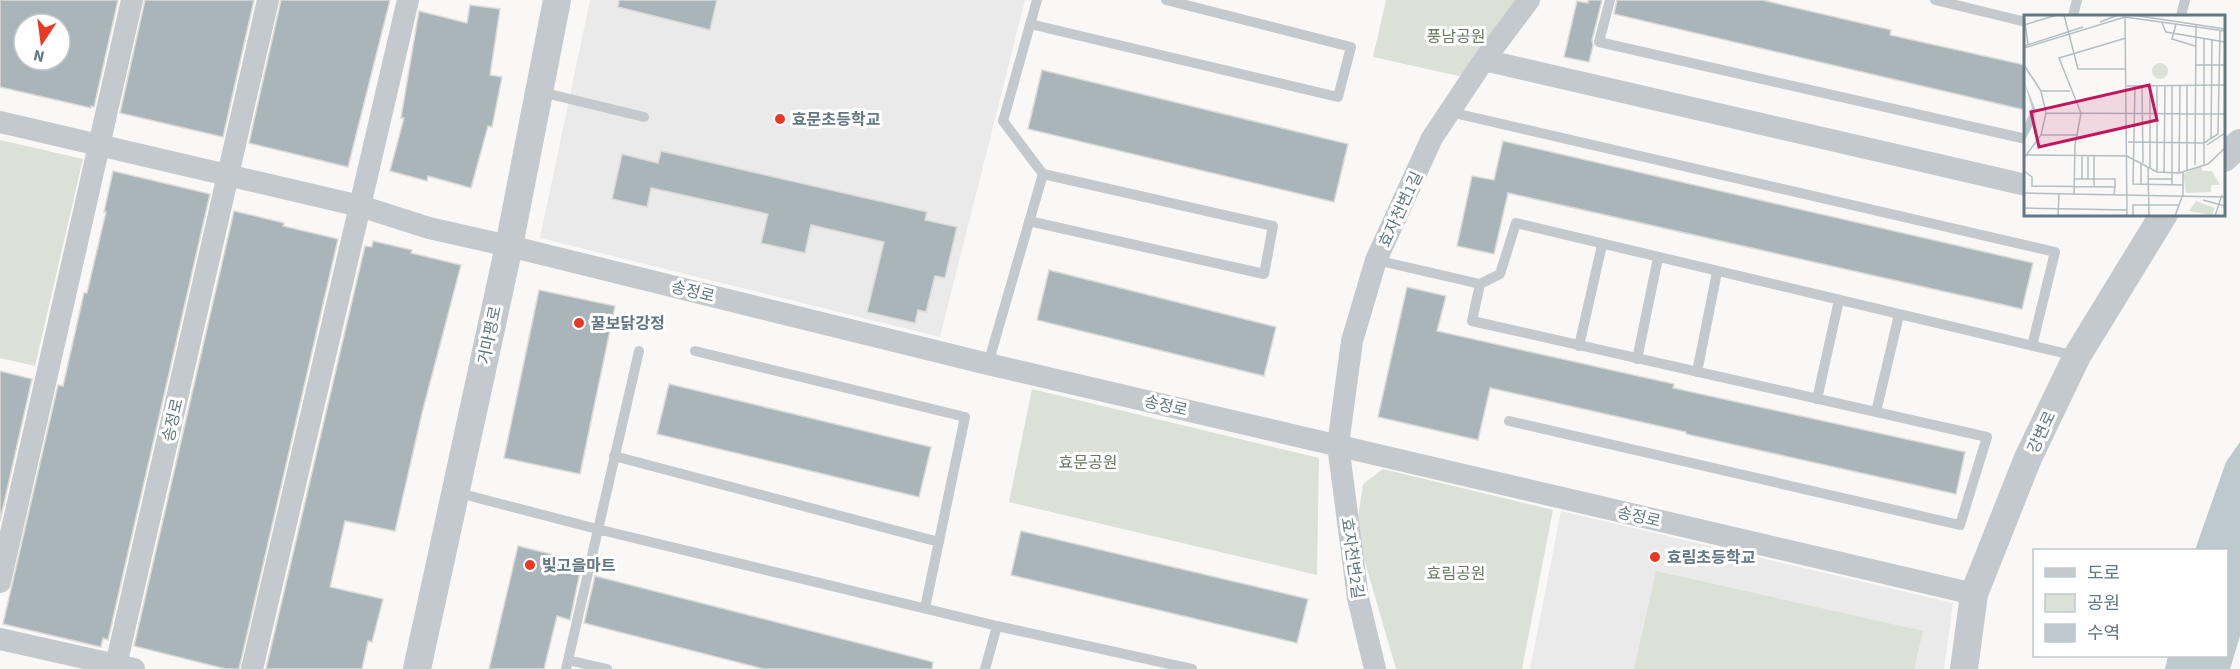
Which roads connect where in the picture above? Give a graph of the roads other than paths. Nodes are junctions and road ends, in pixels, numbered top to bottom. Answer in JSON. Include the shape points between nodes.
{"nodes":[{"id":1,"x":132,"y":0,"type":"edge"},
{"id":2,"x":268,"y":0,"type":"edge"},
{"id":3,"x":408,"y":0,"type":"edge"},
{"id":4,"x":557,"y":0,"type":"edge"},
{"id":5,"x":1037,"y":0,"type":"edge"},
{"id":6,"x":1166,"y":0,"type":"edge"},
{"id":7,"x":1529,"y":0,"type":"edge"},
{"id":8,"x":1610,"y":0,"type":"edge"},
{"id":9,"x":1935,"y":0,"type":"edge"},
{"id":10,"x":2077,"y":0,"type":"edge"},
{"id":11,"x":2185,"y":0,"type":"edge"},
{"id":12,"x":2073,"y":15,"type":"edge"},
{"id":13,"x":2181,"y":15,"type":"edge"},
{"id":14,"x":2024,"y":22,"type":"edge"},
{"id":15,"x":1030,"y":24,"type":"junction"},
{"id":16,"x":1484,"y":60,"type":"junction"},
{"id":17,"x":538,"y":91,"type":"junction"},
{"id":18,"x":1450,"y":112,"type":"junction"},
{"id":19,"x":644,"y":117,"type":"dead end"},
{"id":20,"x":0,"y":122,"type":"edge"},
{"id":21,"x":2024,"y":140,"type":"edge"},
{"id":22,"x":2240,"y":143,"type":"edge"},
{"id":23,"x":99,"y":145,"type":"junction"},
{"id":24,"x":2225,"y":156,"type":"edge"},
{"id":25,"x":1043,"y":174,"type":"junction"},
{"id":26,"x":228,"y":175,"type":"junction"},
{"id":27,"x":2024,"y":185,"type":"edge"},
{"id":28,"x":360,"y":206,"type":"junction"},
{"id":29,"x":2158,"y":216,"type":"edge"},
{"id":30,"x":1029,"y":221,"type":"junction"},
{"id":31,"x":1602,"y":245,"type":"junction"},
{"id":32,"x":509,"y":246,"type":"junction"},
{"id":33,"x":1658,"y":258,"type":"junction"},
{"id":34,"x":1376,"y":260,"type":"junction"},
{"id":35,"x":1717,"y":272,"type":"junction"},
{"id":36,"x":1480,"y":284,"type":"junction"},
{"id":37,"x":1839,"y":300,"type":"junction"},
{"id":38,"x":1899,"y":315,"type":"junction"},
{"id":39,"x":1579,"y":345,"type":"junction"},
{"id":40,"x":2032,"y":346,"type":"junction"},
{"id":41,"x":639,"y":351,"type":"dead end"},
{"id":42,"x":695,"y":351,"type":"dead end"},
{"id":43,"x":2077,"y":356,"type":"junction"},
{"id":44,"x":1637,"y":359,"type":"junction"},
{"id":45,"x":988,"y":364,"type":"junction"},
{"id":46,"x":1697,"y":372,"type":"junction"},
{"id":47,"x":1817,"y":399,"type":"junction"},
{"id":48,"x":1876,"y":412,"type":"junction"},
{"id":49,"x":1509,"y":421,"type":"dead end"},
{"id":50,"x":1338,"y":445,"type":"junction"},
{"id":51,"x":614,"y":456,"type":"junction"},
{"id":52,"x":455,"y":492,"type":"junction"},
{"id":53,"x":597,"y":529,"type":"junction"},
{"id":54,"x":939,"y":542,"type":"junction"},
{"id":55,"x":0,"y":582,"type":"edge"},
{"id":56,"x":1974,"y":594,"type":"junction"},
{"id":57,"x":925,"y":608,"type":"junction"},
{"id":58,"x":997,"y":626,"type":"junction"},
{"id":59,"x":0,"y":639,"type":"edge"},
{"id":60,"x":567,"y":664,"type":"edge"},
{"id":61,"x":125,"y":667,"type":"edge"},
{"id":62,"x":252,"y":669,"type":"edge"},
{"id":63,"x":417,"y":669,"type":"edge"},
{"id":64,"x":607,"y":669,"type":"edge"},
{"id":65,"x":985,"y":669,"type":"edge"},
{"id":66,"x":1192,"y":669,"type":"edge"},
{"id":67,"x":1375,"y":669,"type":"edge"},
{"id":68,"x":1964,"y":669,"type":"edge"}],
"edges":[{"from":1,"to":23,"type":"street"},
{"from":2,"to":26,"type":"street","name":"송정로"},
{"from":3,"to":28,"type":"street"},
{"from":4,"to":17,"type":"street","name":"거마평로"},
{"from":5,"to":15,"type":"lane"},
{"from":6,"to":15,"type":"lane","via":[[1351,46],[1338,97]]},
{"from":7,"to":16,"type":"street","name":"효자천변1길"},
{"from":8,"to":21,"type":"lane","via":[[1599,42]]},
{"from":9,"to":14,"type":"lane"},
{"from":10,"to":12,"type":"lane"},
{"from":11,"to":13,"type":"lane"},
{"from":15,"to":25,"type":"lane","via":[[1003,121]]},
{"from":16,"to":18,"type":"street","name":"효자천변1길"},
{"from":16,"to":27,"type":"street"},
{"from":17,"to":19,"type":"lane"},
{"from":17,"to":32,"type":"street","name":"거마평로"},
{"from":18,"to":34,"type":"street","name":"효자천변1길","via":[[1432,138]]},
{"from":18,"to":40,"type":"lane","via":[[2055,252]]},
{"from":20,"to":23,"type":"street","name":"송정로"},
{"from":22,"to":24,"type":"street"},
{"from":23,"to":26,"type":"street","name":"송정로"},
{"from":23,"to":55,"type":"street"},
{"from":25,"to":30,"type":"lane"},
{"from":25,"to":30,"type":"lane","via":[[1273,226],[1264,274]]},
{"from":26,"to":28,"type":"street","name":"송정로"},
{"from":26,"to":61,"type":"street","name":"송정로"},
{"from":28,"to":32,"type":"street","name":"송정로","via":[[429,228]]},
{"from":28,"to":62,"type":"street"},
{"from":29,"to":43,"type":"street","name":"강변로"},
{"from":30,"to":45,"type":"lane"},
{"from":31,"to":33,"type":"lane"},
{"from":31,"to":36,"type":"lane","via":[[1516,223],[1500,274]]},
{"from":31,"to":39,"type":"lane"},
{"from":32,"to":45,"type":"street","name":"송정로"},
{"from":32,"to":52,"type":"street","name":"거마평로"},
{"from":33,"to":35,"type":"lane"},
{"from":33,"to":44,"type":"lane"},
{"from":34,"to":36,"type":"lane"},
{"from":34,"to":50,"type":"street","name":"효자천변1길","via":[[1352,341]]},
{"from":35,"to":37,"type":"lane"},
{"from":35,"to":46,"type":"lane"},
{"from":36,"to":39,"type":"lane","via":[[1472,321]]},
{"from":37,"to":38,"type":"lane"},
{"from":37,"to":47,"type":"lane"},
{"from":38,"to":40,"type":"lane"},
{"from":38,"to":48,"type":"lane"},
{"from":39,"to":44,"type":"lane"},
{"from":40,"to":43,"type":"lane"},
{"from":41,"to":51,"type":"lane"},
{"from":42,"to":54,"type":"lane","via":[[965,417]]},
{"from":43,"to":56,"type":"street","name":"강변로","via":[[2028,458]]},
{"from":44,"to":46,"type":"lane"},
{"from":45,"to":50,"type":"street","name":"송정로"},
{"from":46,"to":47,"type":"lane"},
{"from":47,"to":48,"type":"lane"},
{"from":48,"to":49,"type":"lane","via":[[1987,437],[1960,525]]},
{"from":50,"to":56,"type":"street","name":"송정로"},
{"from":50,"to":67,"type":"street","name":"효자천변2길","via":[[1358,598]]},
{"from":51,"to":53,"type":"lane"},
{"from":51,"to":54,"type":"lane"},
{"from":52,"to":53,"type":"lane"},
{"from":52,"to":63,"type":"street","name":"거마평로"},
{"from":53,"to":57,"type":"lane"},
{"from":53,"to":60,"type":"lane"},
{"from":54,"to":57,"type":"lane"},
{"from":56,"to":68,"type":"street","name":"강변로"},
{"from":57,"to":58,"type":"lane"},
{"from":58,"to":65,"type":"lane"},
{"from":58,"to":66,"type":"lane"},
{"from":59,"to":61,"type":"street"},
{"from":60,"to":64,"type":"lane"}]}
